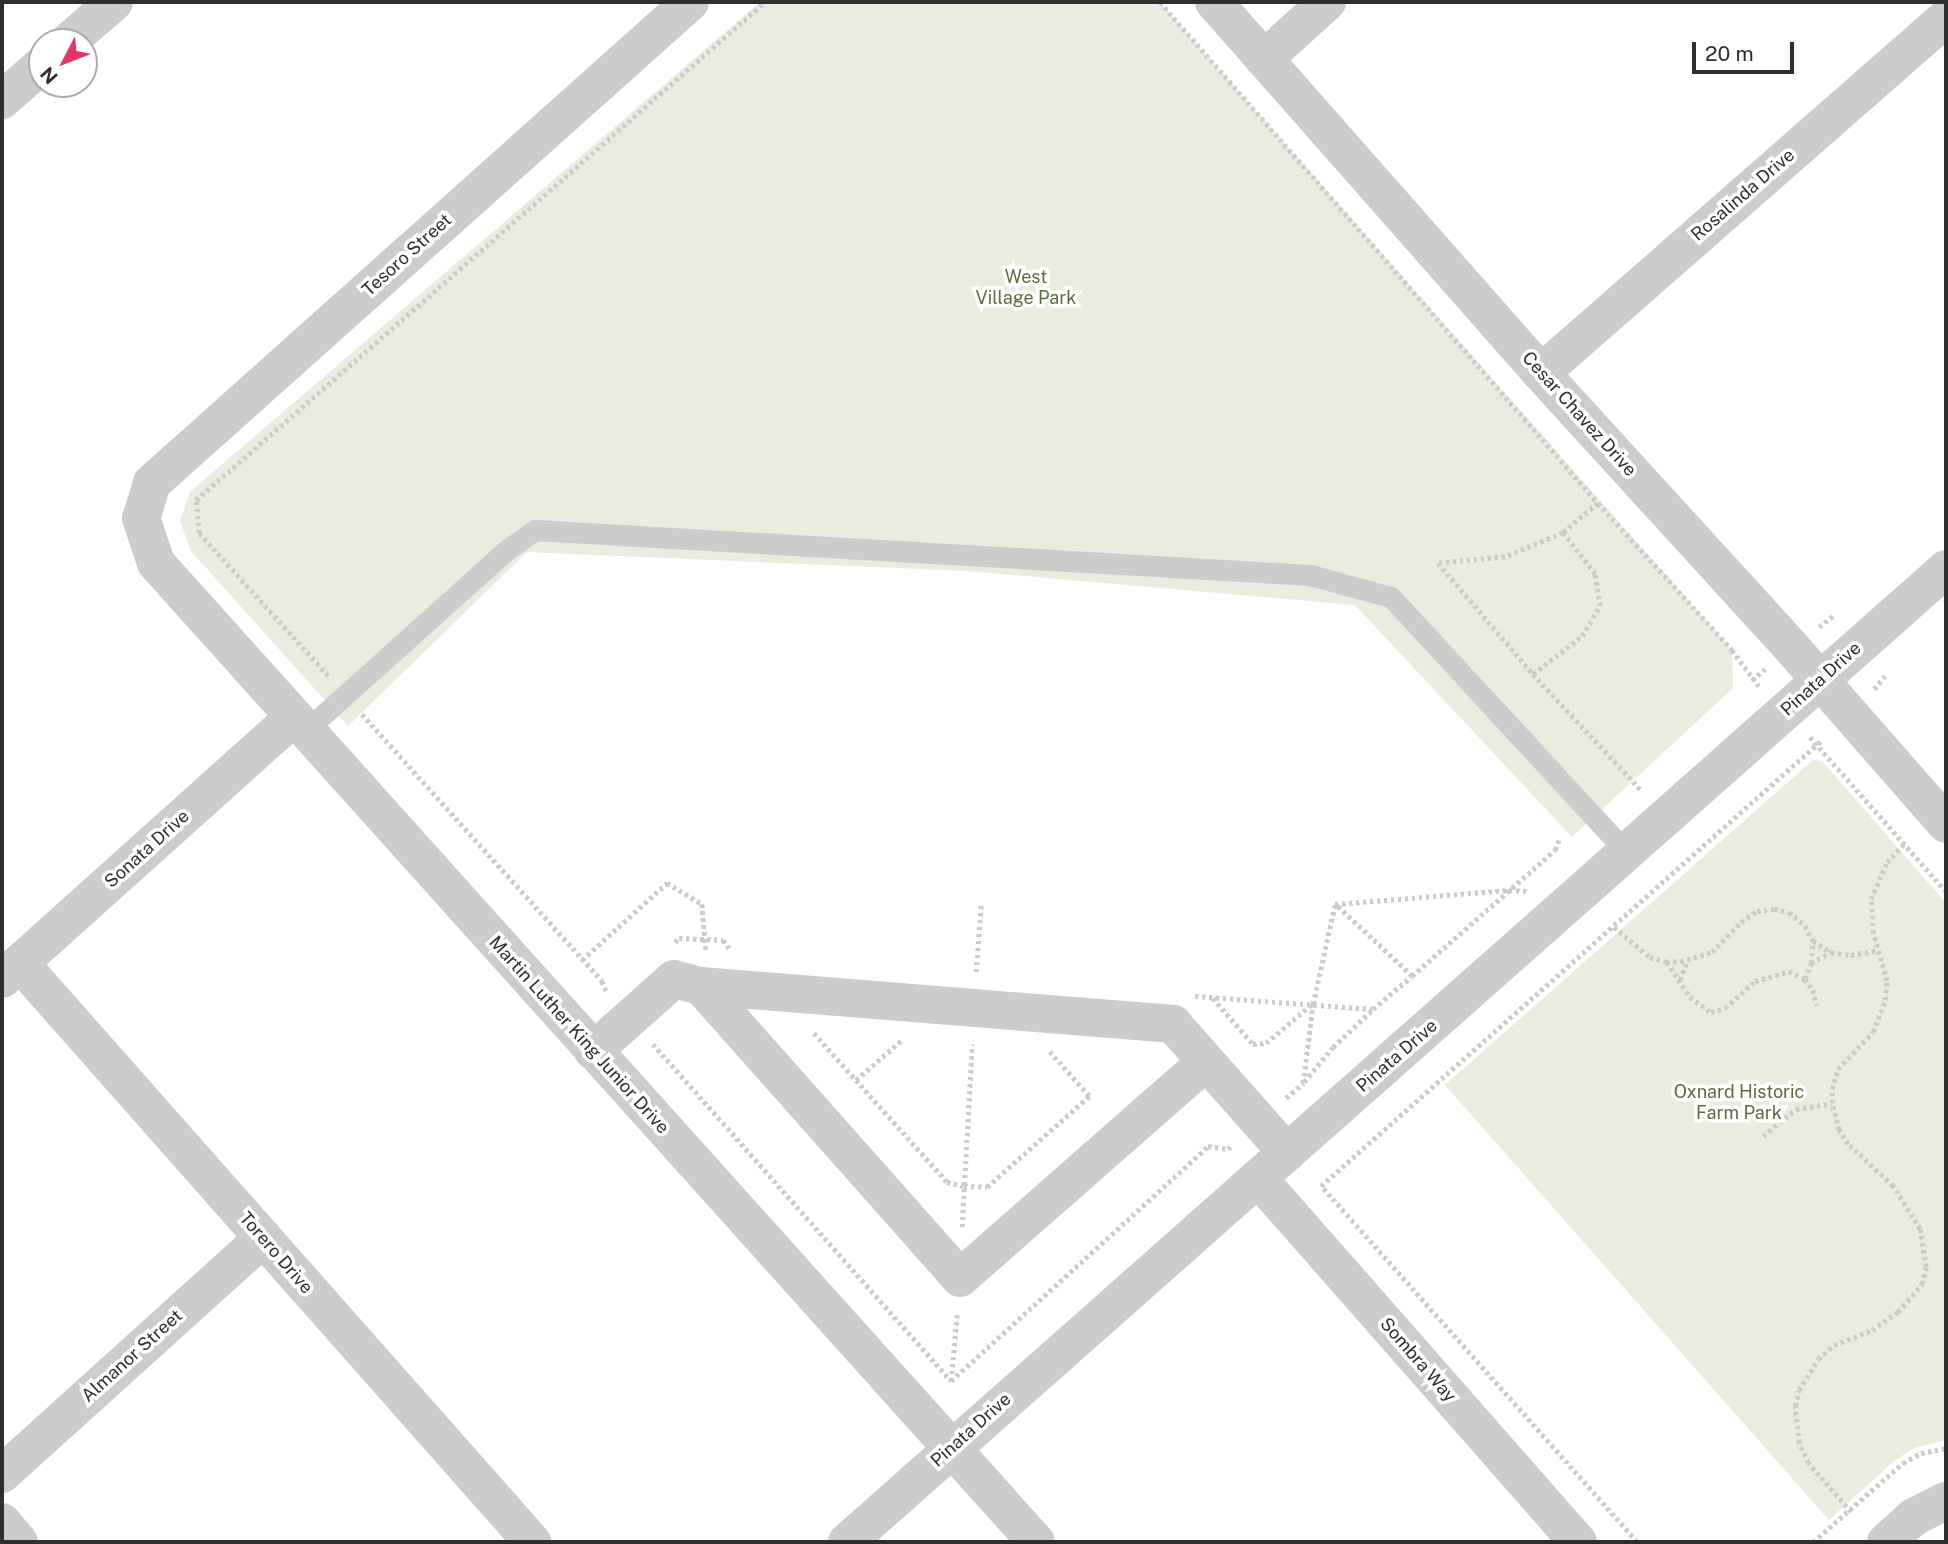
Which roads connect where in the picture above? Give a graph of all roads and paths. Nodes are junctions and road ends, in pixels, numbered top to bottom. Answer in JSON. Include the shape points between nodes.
{"nodes":[{"id":1,"x":114,"y":2,"type":"edge"},
{"id":2,"x":690,"y":2,"type":"edge"},
{"id":3,"x":765,"y":2,"type":"edge"},
{"id":4,"x":1160,"y":2,"type":"edge"},
{"id":5,"x":1214,"y":2,"type":"edge"},
{"id":6,"x":1327,"y":2,"type":"edge"},
{"id":7,"x":1946,"y":18,"type":"edge"},
{"id":8,"x":84,"y":28,"type":"edge"},
{"id":9,"x":1264,"y":59,"type":"junction"},
{"id":10,"x":28,"y":77,"type":"edge"},
{"id":11,"x":2,"y":100,"type":"edge"},
{"id":12,"x":1541,"y":373,"type":"junction"},
{"id":13,"x":1598,"y":503,"type":"junction"},
{"id":14,"x":141,"y":518,"type":"joint"},
{"id":15,"x":1563,"y":533,"type":"junction"},
{"id":16,"x":1946,"y":569,"type":"edge"},
{"id":17,"x":1533,"y":674,"type":"junction"},
{"id":18,"x":1885,"y":676,"type":"dead end"},
{"id":19,"x":1819,"y":679,"type":"junction"},
{"id":20,"x":1752,"y":680,"type":"dead end"},
{"id":21,"x":345,"y":695,"type":"junction"},
{"id":22,"x":1850,"y":715,"type":"junction"},
{"id":23,"x":299,"y":725,"type":"junction"},
{"id":24,"x":1817,"y":745,"type":"junction"},
{"id":25,"x":1666,"y":817,"type":"junction"},
{"id":26,"x":1946,"y":824,"type":"edge"},
{"id":27,"x":1560,"y":837,"type":"dead end"},
{"id":28,"x":1905,"y":844,"type":"junction"},
{"id":29,"x":1627,"y":853,"type":"junction"},
{"id":30,"x":1510,"y":890,"type":"junction"},
{"id":31,"x":1946,"y":891,"type":"edge"},
{"id":32,"x":1580,"y":896,"type":"junction"},
{"id":33,"x":981,"y":903,"type":"dead end"},
{"id":34,"x":1614,"y":926,"type":"junction"},
{"id":35,"x":1813,"y":941,"type":"junction"},
{"id":36,"x":1878,"y":950,"type":"junction"},
{"id":37,"x":1831,"y":953,"type":"junction"},
{"id":38,"x":582,"y":960,"type":"junction"},
{"id":39,"x":1687,"y":960,"type":"junction"},
{"id":40,"x":1667,"y":962,"type":"junction"},
{"id":41,"x":1811,"y":963,"type":"junction"},
{"id":42,"x":11,"y":971,"type":"edge"},
{"id":43,"x":1412,"y":976,"type":"dead end"},
{"id":44,"x":1805,"y":979,"type":"junction"},
{"id":45,"x":1681,"y":981,"type":"junction"},
{"id":46,"x":701,"y":986,"type":"junction"},
{"id":47,"x":1212,"y":997,"type":"dead end"},
{"id":48,"x":1313,"y":1004,"type":"junction"},
{"id":49,"x":1817,"y":1005,"type":"dead end"},
{"id":50,"x":974,"y":1007,"type":"junction"},
{"id":51,"x":1373,"y":1009,"type":"dead end"},
{"id":52,"x":806,"y":1023,"type":"dead end"},
{"id":53,"x":622,"y":1025,"type":"junction"},
{"id":54,"x":911,"y":1032,"type":"dead end"},
{"id":55,"x":1040,"y":1041,"type":"dead end"},
{"id":56,"x":593,"y":1051,"type":"junction"},
{"id":57,"x":1206,"y":1062,"type":"junction"},
{"id":58,"x":856,"y":1080,"type":"junction"},
{"id":59,"x":1303,"y":1083,"type":"junction"},
{"id":60,"x":1832,"y":1104,"type":"junction"},
{"id":61,"x":1259,"y":1122,"type":"junction"},
{"id":62,"x":1763,"y":1136,"type":"dead end"},
{"id":63,"x":1287,"y":1153,"type":"junction"},
{"id":64,"x":1258,"y":1178,"type":"junction"},
{"id":65,"x":964,"y":1186,"type":"junction"},
{"id":66,"x":263,"y":1238,"type":"junction"},
{"id":67,"x":960,"y":1278,"type":"junction"},
{"id":68,"x":951,"y":1381,"type":"junction"},
{"id":69,"x":951,"y":1447,"type":"junction"},
{"id":70,"x":1946,"y":1448,"type":"edge"},
{"id":71,"x":2,"y":1474,"type":"edge"},
{"id":72,"x":1946,"y":1501,"type":"edge"},
{"id":73,"x":1851,"y":1511,"type":"junction"},
{"id":74,"x":2,"y":1522,"type":"edge"},
{"id":75,"x":19,"y":1542,"type":"edge"},
{"id":76,"x":532,"y":1542,"type":"edge"},
{"id":77,"x":847,"y":1542,"type":"edge"},
{"id":78,"x":1036,"y":1542,"type":"edge"},
{"id":79,"x":1578,"y":1542,"type":"edge"},
{"id":80,"x":1637,"y":1542,"type":"edge"},
{"id":81,"x":1813,"y":1542,"type":"edge"},
{"id":82,"x":1886,"y":1542,"type":"edge"}],
"edges":[{"from":1,"to":8,"type":"street"},
{"from":2,"to":14,"type":"street","name":"Tesoro Street","via":[[152,483]]},
{"from":3,"to":21,"type":"path","via":[[196,500],[199,533]]},
{"from":4,"to":13,"type":"path"},
{"from":5,"to":9,"type":"street","name":"Cesar Chavez Drive"},
{"from":6,"to":9,"type":"street"},
{"from":7,"to":12,"type":"street","name":"Rosalinda Drive"},
{"from":9,"to":12,"type":"street","name":"Cesar Chavez Drive"},
{"from":10,"to":11,"type":"street"},
{"from":12,"to":19,"type":"street","name":"Cesar Chavez Drive"},
{"from":13,"to":15,"type":"path"},
{"from":13,"to":20,"type":"path","via":[[1732,650]]},
{"from":14,"to":23,"type":"street","name":"Martin Luther King Junior Drive","via":[[156,563]]},
{"from":15,"to":17,"type":"path","via":[[1595,574],[1600,606],[1583,636]]},
{"from":15,"to":17,"type":"path","via":[[1505,557],[1438,563]]},
{"from":16,"to":19,"type":"street","name":"Pinata Drive"},
{"from":17,"to":25,"type":"path"},
{"from":18,"to":22,"type":"path"},
{"from":19,"to":22,"type":"street","name":"Cesar Chavez Drive"},
{"from":19,"to":25,"type":"street","name":"Pinata Drive"},
{"from":21,"to":23,"type":"lane"},
{"from":21,"to":29,"type":"lane","via":[[535,530],[1310,575],[1391,597]]},
{"from":21,"to":38,"type":"path"},
{"from":22,"to":24,"type":"path"},
{"from":22,"to":26,"type":"street","name":"Cesar Chavez Drive"},
{"from":23,"to":42,"type":"street","name":"Sonata Drive"},
{"from":23,"to":56,"type":"street","name":"Martin Luther King Junior Drive"},
{"from":24,"to":28,"type":"path"},
{"from":24,"to":34,"type":"path"},
{"from":25,"to":29,"type":"street","name":"Pinata Drive"},
{"from":27,"to":30,"type":"path","via":[[1555,850]]},
{"from":28,"to":31,"type":"path"},
{"from":28,"to":36,"type":"path","via":[[1886,862],[1871,899]]},
{"from":29,"to":32,"type":"street","name":"Pinata Drive"},
{"from":30,"to":32,"type":"path"},
{"from":30,"to":43,"type":"path"},
{"from":30,"to":48,"type":"path","via":[[1335,904]]},
{"from":32,"to":63,"type":"street","name":"Pinata Drive"},
{"from":33,"to":50,"type":"path"},
{"from":34,"to":40,"type":"path","via":[[1650,957]]},
{"from":34,"to":80,"type":"path","via":[[1321,1186]]},
{"from":35,"to":37,"type":"path"},
{"from":35,"to":39,"type":"path","via":[[1789,912],[1757,911],[1719,947]]},
{"from":35,"to":41,"type":"path"},
{"from":36,"to":37,"type":"path"},
{"from":36,"to":60,"type":"path","via":[[1887,981],[1881,1013],[1873,1032],[1838,1069]]},
{"from":37,"to":41,"type":"path"},
{"from":38,"to":46,"type":"path","via":[[667,883],[702,904],[708,941]]},
{"from":38,"to":53,"type":"path","via":[[602,981]]},
{"from":39,"to":40,"type":"path"},
{"from":39,"to":45,"type":"path"},
{"from":40,"to":45,"type":"path"},
{"from":41,"to":44,"type":"path"},
{"from":42,"to":66,"type":"street","name":"Torero Drive"},
{"from":44,"to":45,"type":"path","via":[[1789,971],[1770,974],[1725,1008],[1712,1012],[1690,997]]},
{"from":44,"to":49,"type":"path"},
{"from":46,"to":50,"type":"street"},
{"from":46,"to":53,"type":"street","via":[[674,979]]},
{"from":46,"to":67,"type":"street"},
{"from":47,"to":48,"type":"path","via":[[1253,1044],[1266,1044]]},
{"from":48,"to":59,"type":"path"},
{"from":50,"to":57,"type":"street","via":[[1173,1024]]},
{"from":50,"to":65,"type":"path"},
{"from":51,"to":59,"type":"path"},
{"from":52,"to":58,"type":"path"},
{"from":53,"to":56,"type":"street"},
{"from":53,"to":68,"type":"path","via":[[659,1047]]},
{"from":54,"to":58,"type":"path"},
{"from":55,"to":65,"type":"path","via":[[1089,1096],[987,1187]]},
{"from":56,"to":69,"type":"street","name":"Martin Luther King Junior Drive"},
{"from":57,"to":61,"type":"street"},
{"from":57,"to":67,"type":"street"},
{"from":58,"to":65,"type":"path","via":[[947,1182]]},
{"from":59,"to":61,"type":"path"},
{"from":60,"to":62,"type":"path","via":[[1796,1109]]},
{"from":60,"to":73,"type":"path","via":[[1844,1137],[1893,1186],[1920,1229],[1926,1251],[1922,1284],[1914,1296],[1885,1323],[1834,1345],[1818,1359],[1799,1390],[1795,1406],[1799,1443],[1819,1477]]},
{"from":61,"to":63,"type":"street"},
{"from":61,"to":68,"type":"path","via":[[1228,1149],[1208,1146]]},
{"from":63,"to":64,"type":"street","name":"Pinata Drive"},
{"from":64,"to":69,"type":"street","name":"Pinata Drive"},
{"from":64,"to":79,"type":"street","name":"Sombra Way"},
{"from":65,"to":67,"type":"path"},
{"from":66,"to":71,"type":"street","name":"Almanor Street"},
{"from":66,"to":76,"type":"street","name":"Torero Drive"},
{"from":67,"to":68,"type":"path"},
{"from":69,"to":77,"type":"street","name":"Pinata Drive"},
{"from":69,"to":78,"type":"street","name":"Martin Luther King Junior Drive"},
{"from":70,"to":73,"type":"path","via":[[1921,1453],[1903,1463]]},
{"from":72,"to":82,"type":"street","via":[[1914,1517]]},
{"from":73,"to":81,"type":"path"},
{"from":74,"to":75,"type":"street"}]}
